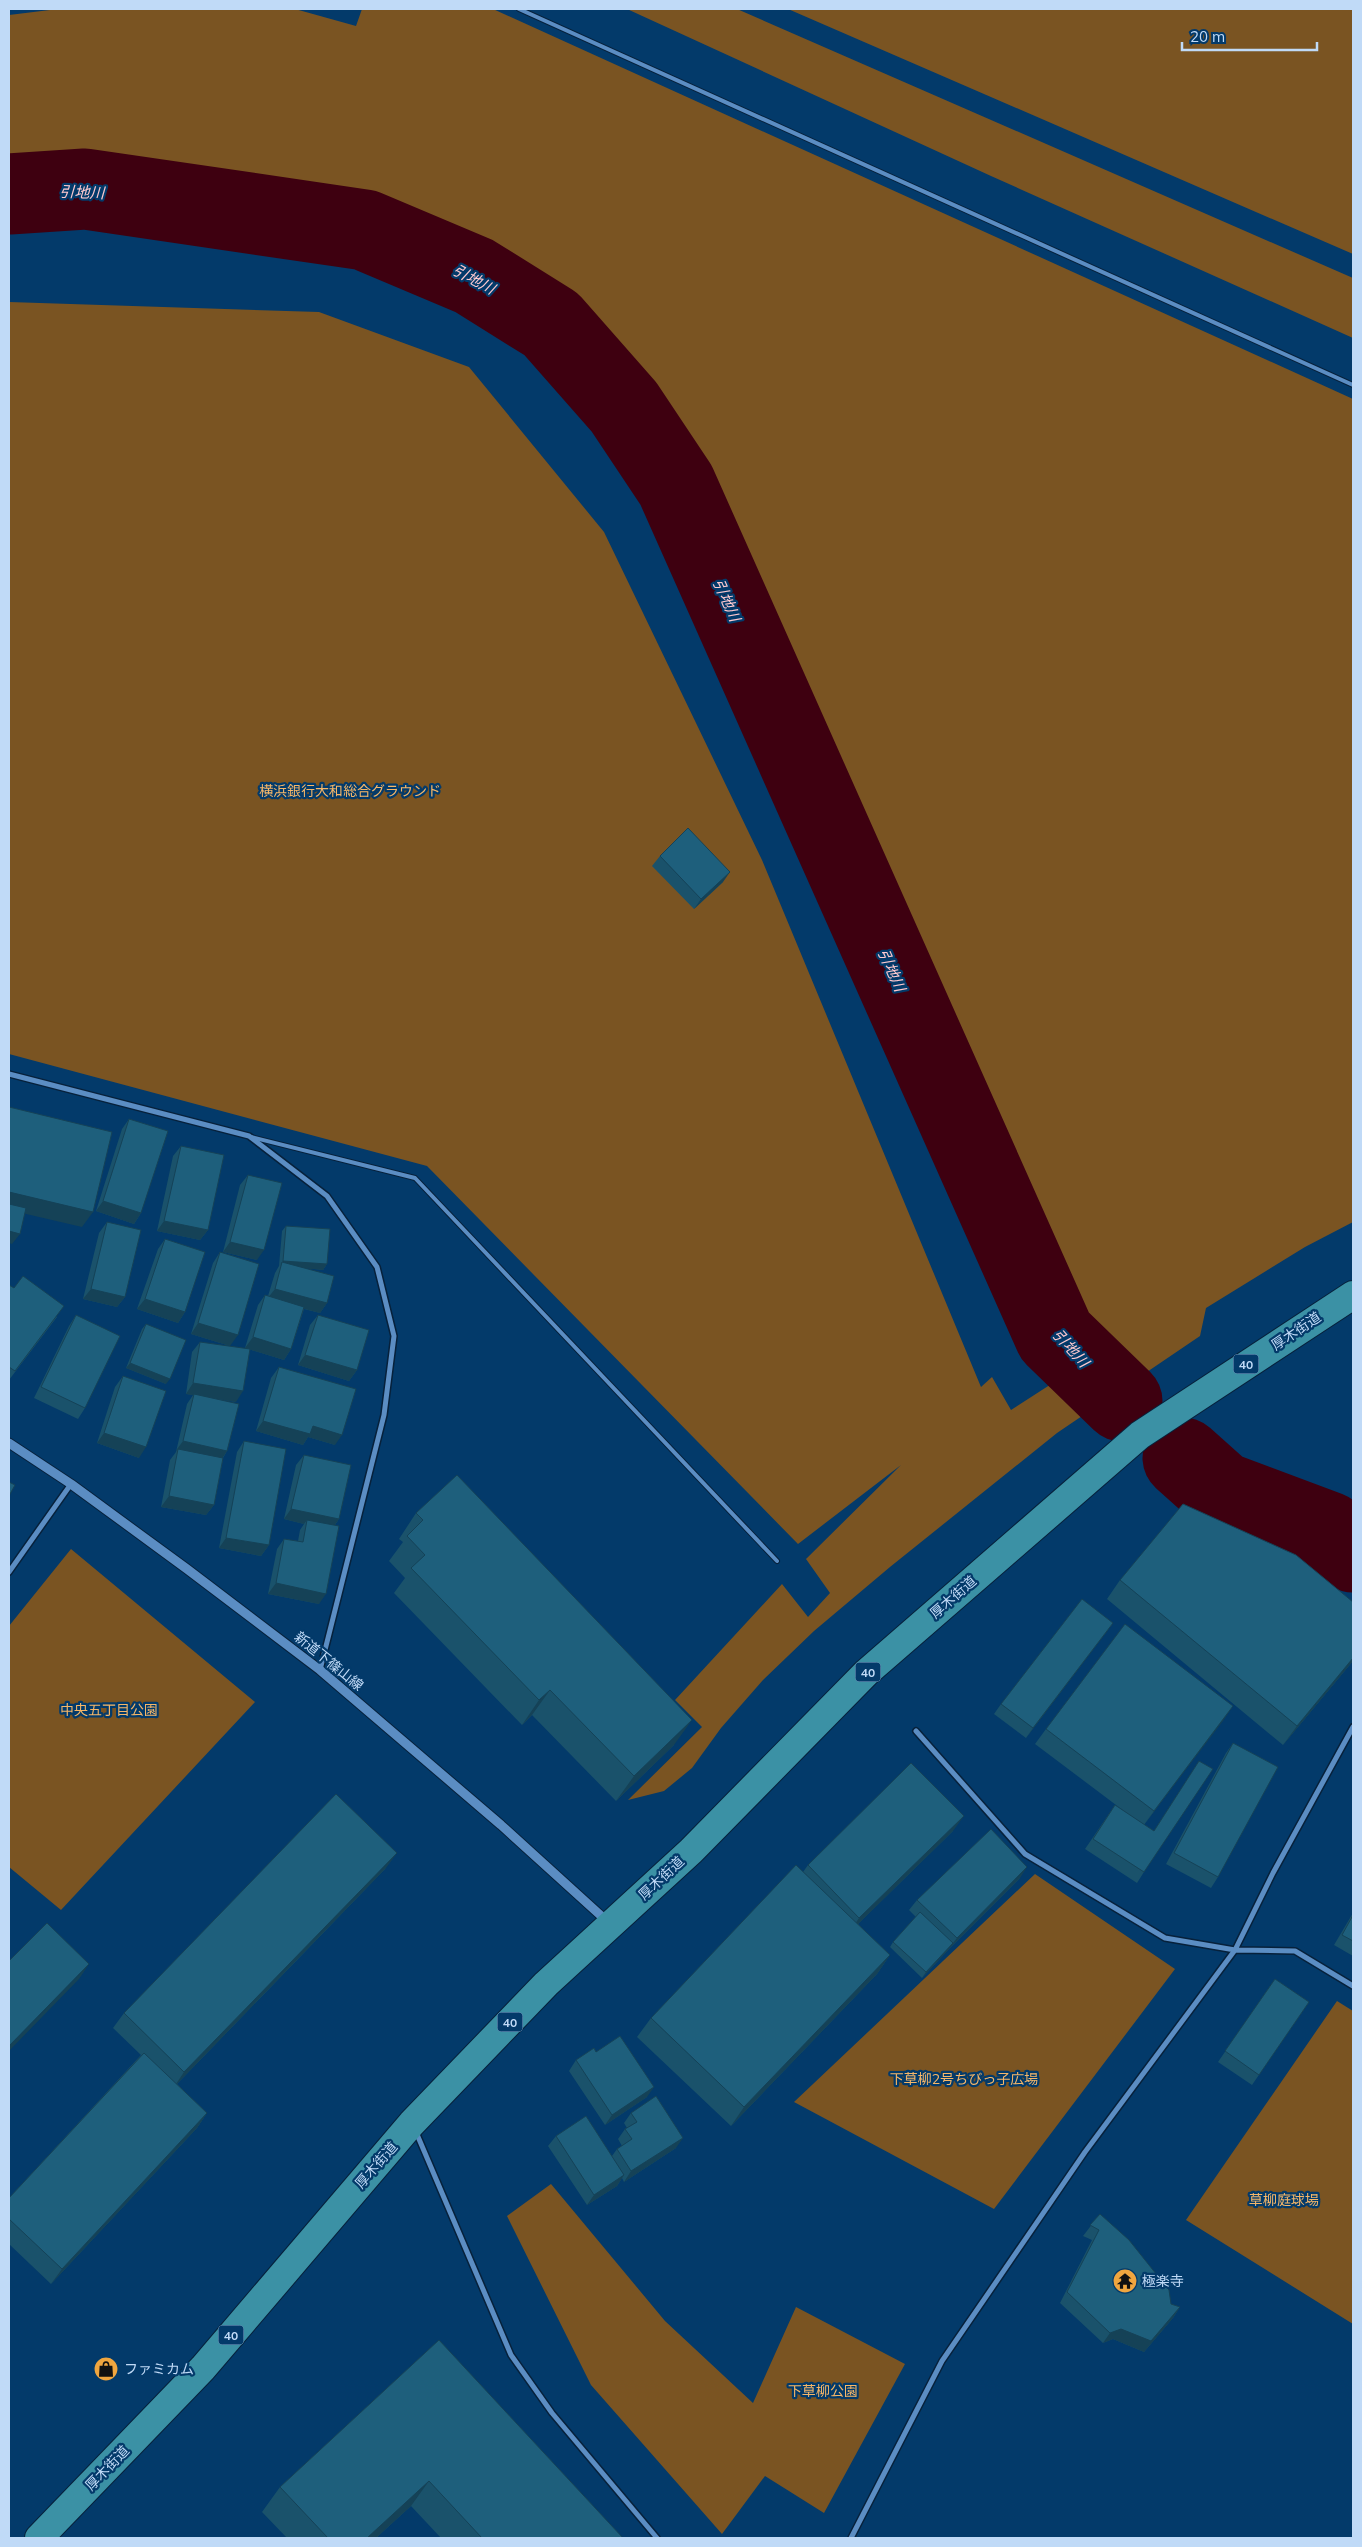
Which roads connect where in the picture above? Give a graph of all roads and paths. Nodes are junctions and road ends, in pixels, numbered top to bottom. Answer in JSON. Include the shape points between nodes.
{"nodes":[{"id":1,"x":519,"y":9,"type":"edge"},
{"id":2,"x":1353,"y":385,"type":"edge"},
{"id":3,"x":9,"y":1074,"type":"edge"},
{"id":4,"x":249,"y":1136,"type":"junction"},
{"id":5,"x":1353,"y":1295,"type":"edge"},
{"id":6,"x":9,"y":1443,"type":"edge"},
{"id":7,"x":71,"y":1484,"type":"junction"},
{"id":8,"x":777,"y":1561,"type":"dead end"},
{"id":9,"x":9,"y":1572,"type":"edge"},
{"id":10,"x":320,"y":1670,"type":"junction"},
{"id":11,"x":1353,"y":1726,"type":"edge"},
{"id":12,"x":916,"y":1731,"type":"dead end"},
{"id":13,"x":611,"y":1925,"type":"junction"},
{"id":14,"x":1235,"y":1950,"type":"junction"},
{"id":15,"x":1353,"y":1986,"type":"edge"},
{"id":16,"x":412,"y":2123,"type":"junction"},
{"id":17,"x":39,"y":2538,"type":"edge"},
{"id":18,"x":657,"y":2538,"type":"edge"},
{"id":19,"x":851,"y":2538,"type":"edge"}],
"edges":[{"from":1,"to":2,"type":"lane"},
{"from":3,"to":4,"type":"street"},
{"from":4,"to":8,"type":"lane","via":[[415,1178]]},
{"from":4,"to":10,"type":"street","via":[[327,1196],[377,1267],[394,1336],[384,1415]]},
{"from":5,"to":13,"type":"main road","name":"厚木街道","number":"40","via":[[1140,1434],[866,1673],[691,1851]]},
{"from":6,"to":7,"type":"street","name":"新道下篠山線"},
{"from":7,"to":9,"type":"street"},
{"from":7,"to":10,"type":"street","name":"新道下篠山線"},
{"from":10,"to":13,"type":"street","name":"新道下篠山線","via":[[501,1825]]},
{"from":11,"to":14,"type":"street"},
{"from":12,"to":14,"type":"street","via":[[1026,1854],[1165,1938]]},
{"from":13,"to":16,"type":"main road","name":"厚木街道","number":"40","via":[[546,1984]]},
{"from":14,"to":15,"type":"street","via":[[1294,1951]]},
{"from":14,"to":19,"type":"street","via":[[1085,2152],[942,2361]]},
{"from":16,"to":17,"type":"main road","name":"厚木街道","number":"40","via":[[203,2368]]},
{"from":16,"to":18,"type":"street","via":[[511,2355],[552,2413]]}]}
